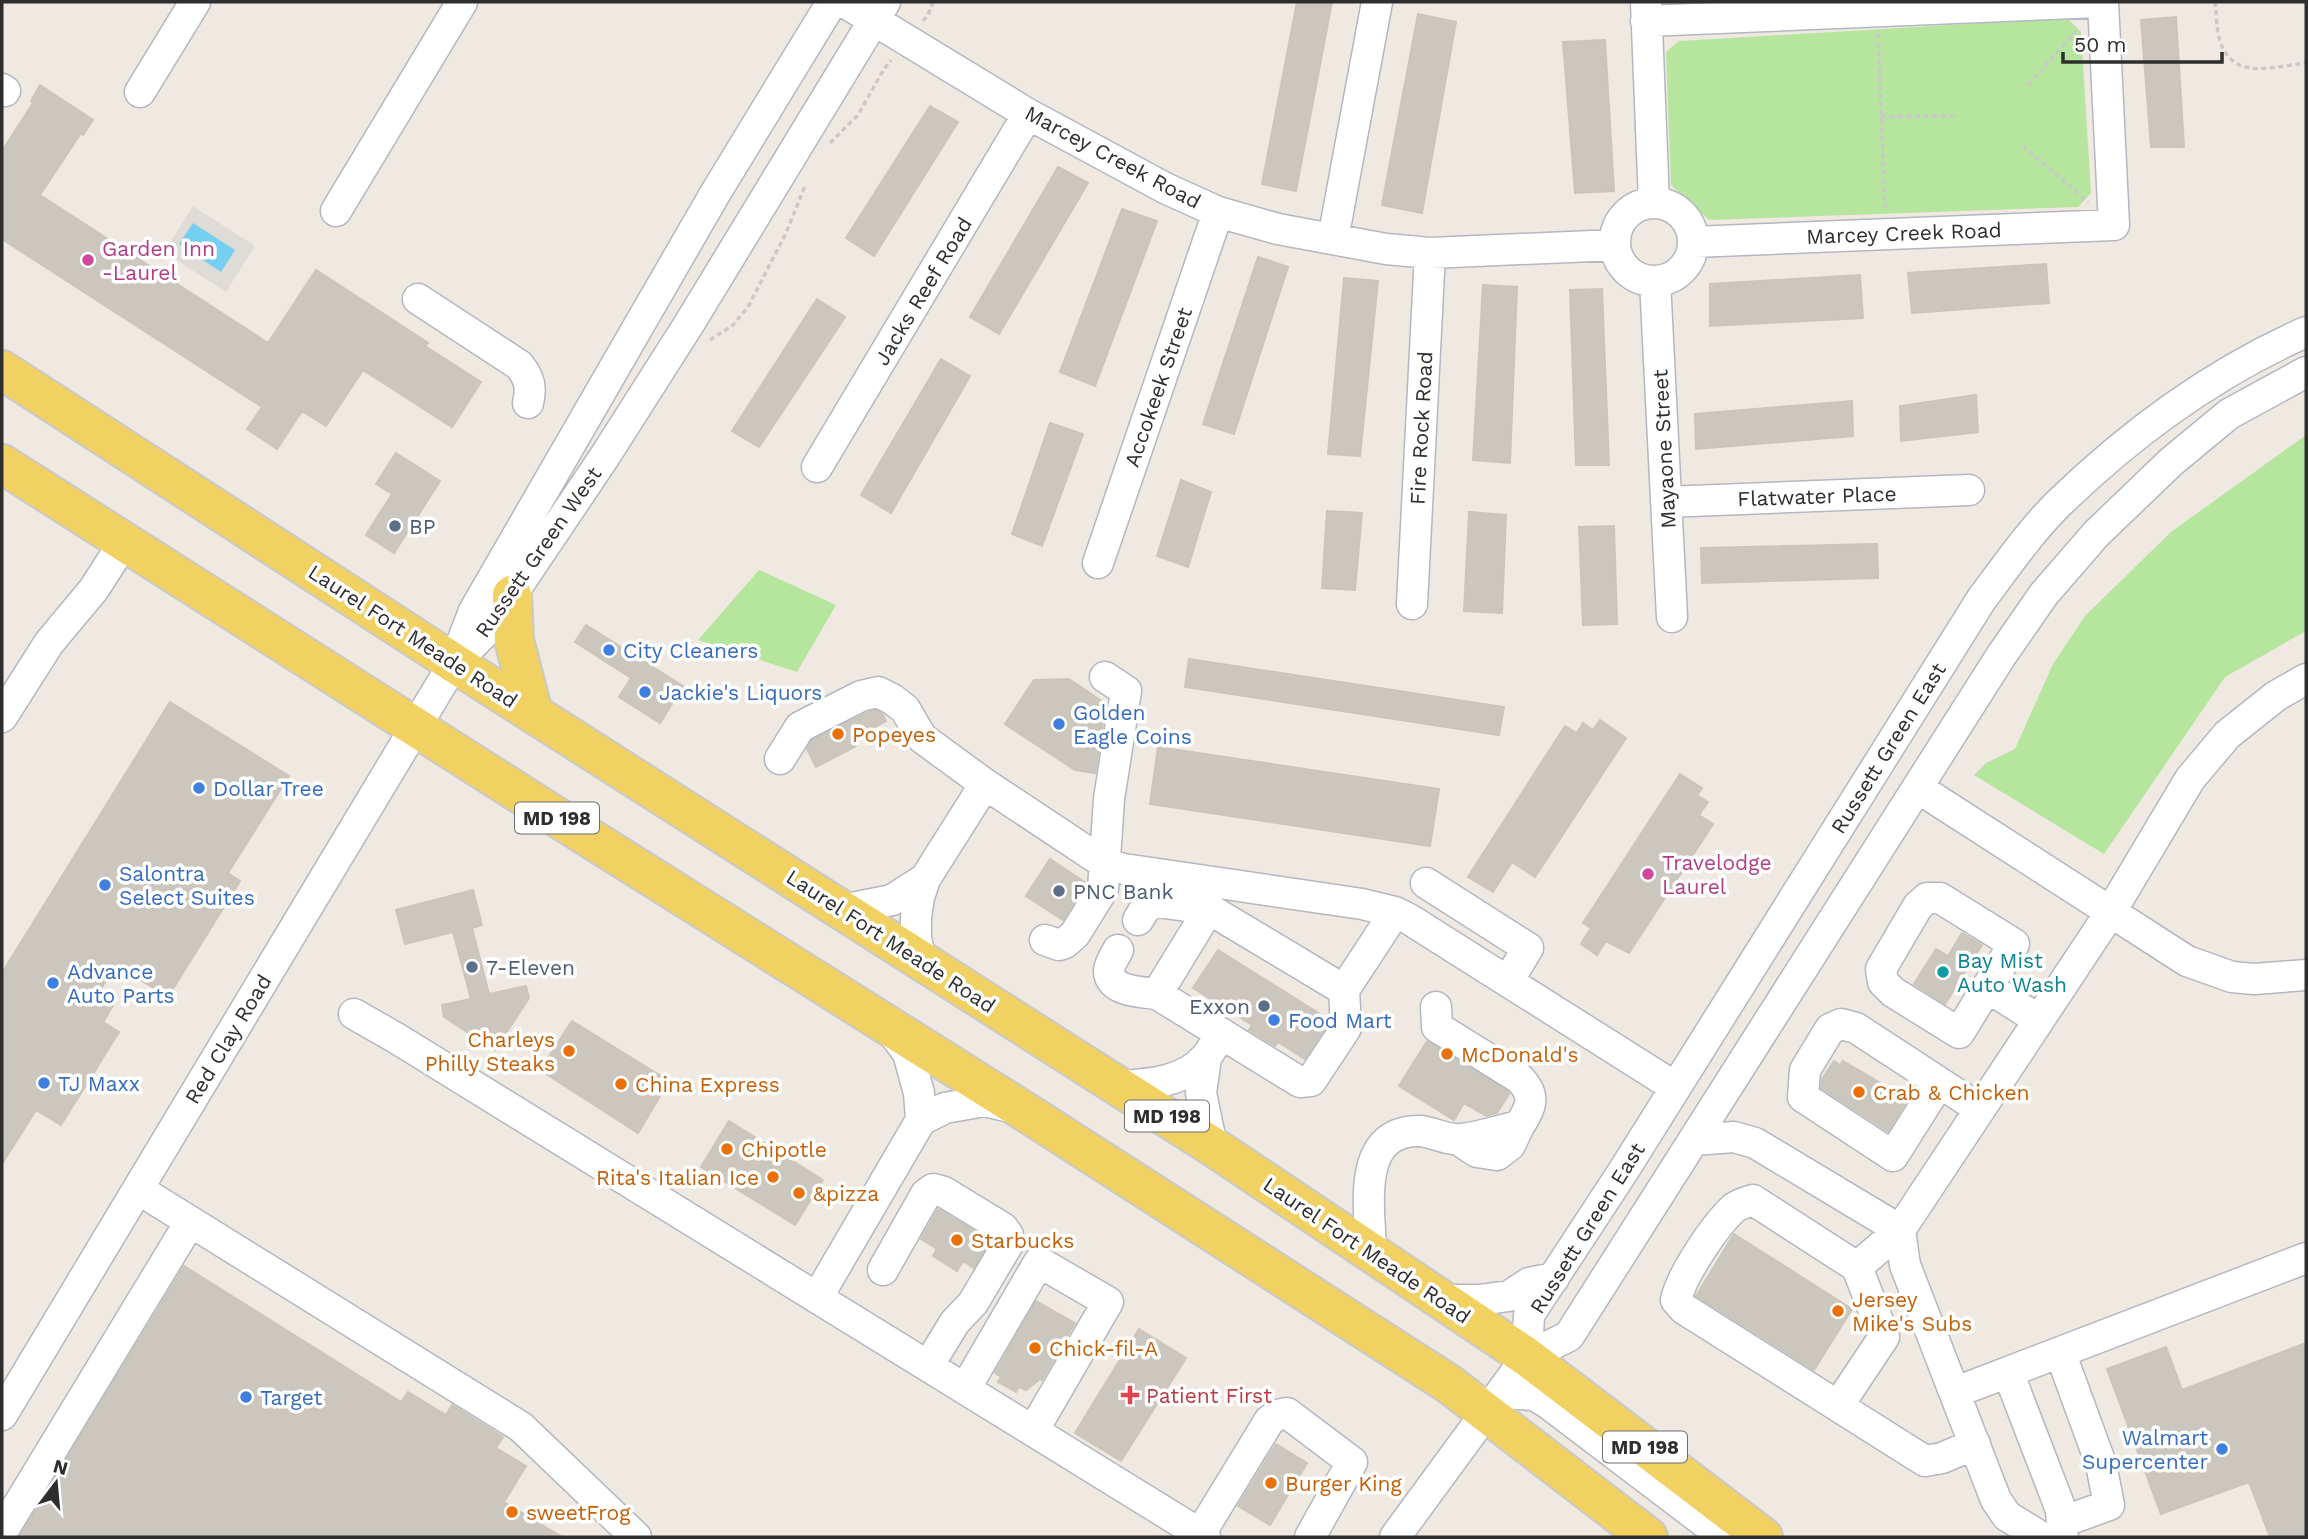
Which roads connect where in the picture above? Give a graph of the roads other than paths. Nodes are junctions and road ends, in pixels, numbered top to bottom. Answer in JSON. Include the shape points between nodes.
{"nodes":[{"id":1,"x":195,"y":2,"type":"edge"},
{"id":2,"x":462,"y":2,"type":"edge"},
{"id":3,"x":832,"y":2,"type":"edge"},
{"id":4,"x":845,"y":2,"type":"edge"},
{"id":5,"x":1377,"y":2,"type":"edge"},
{"id":6,"x":2096,"y":9,"type":"edge"},
{"id":7,"x":880,"y":11,"type":"edge"},
{"id":8,"x":1646,"y":12,"type":"edge"},
{"id":9,"x":140,"y":92,"type":"dead end"},
{"id":10,"x":1028,"y":114,"type":"junction"},
{"id":11,"x":1654,"y":203,"type":"junction"},
{"id":12,"x":337,"y":211,"type":"dead end"},
{"id":13,"x":1218,"y":212,"type":"junction"},
{"id":14,"x":1333,"y":239,"type":"junction"},
{"id":15,"x":1694,"y":242,"type":"junction"},
{"id":16,"x":1615,"y":245,"type":"junction"},
{"id":17,"x":1430,"y":253,"type":"junction"},
{"id":18,"x":1655,"y":281,"type":"junction"},
{"id":19,"x":418,"y":299,"type":"dead end"},
{"id":20,"x":2306,"y":332,"type":"edge"},
{"id":21,"x":2,"y":370,"type":"edge"},
{"id":22,"x":2306,"y":372,"type":"edge"},
{"id":23,"x":528,"y":403,"type":"dead end"},
{"id":24,"x":2,"y":464,"type":"edge"},
{"id":25,"x":817,"y":467,"type":"dead end"},
{"id":26,"x":1969,"y":490,"type":"dead end"},
{"id":27,"x":1666,"y":502,"type":"junction"},
{"id":28,"x":124,"y":542,"type":"junction"},
{"id":29,"x":1098,"y":563,"type":"dead end"},
{"id":30,"x":512,"y":595,"type":"junction"},
{"id":31,"x":1412,"y":604,"type":"dead end"},
{"id":32,"x":1672,"y":617,"type":"dead end"},
{"id":33,"x":454,"y":663,"type":"junction"},
{"id":34,"x":1105,"y":677,"type":"dead end"},
{"id":35,"x":2306,"y":679,"type":"edge"},
{"id":36,"x":533,"y":713,"type":"junction"},
{"id":37,"x":2,"y":717,"type":"edge"},
{"id":38,"x":415,"y":728,"type":"junction"},
{"id":39,"x":780,"y":759,"type":"dead end"},
{"id":40,"x":985,"y":784,"type":"junction"},
{"id":41,"x":1918,"y":788,"type":"junction"},
{"id":42,"x":1104,"y":863,"type":"junction"},
{"id":43,"x":925,"y":880,"type":"junction"},
{"id":44,"x":1426,"y":883,"type":"dead end"},
{"id":45,"x":1209,"y":909,"type":"junction"},
{"id":46,"x":842,"y":910,"type":"junction"},
{"id":47,"x":1395,"y":912,"type":"junction"},
{"id":48,"x":2110,"y":913,"type":"junction"},
{"id":49,"x":1138,"y":920,"type":"dead end"},
{"id":50,"x":1045,"y":940,"type":"dead end"},
{"id":51,"x":1118,"y":950,"type":"dead end"},
{"id":52,"x":922,"y":962,"type":"junction"},
{"id":53,"x":2306,"y":975,"type":"edge"},
{"id":54,"x":1508,"y":981,"type":"junction"},
{"id":55,"x":1987,"y":986,"type":"junction"},
{"id":56,"x":1344,"y":990,"type":"junction"},
{"id":57,"x":1157,"y":994,"type":"junction"},
{"id":58,"x":1437,"y":1007,"type":"dead end"},
{"id":59,"x":354,"y":1014,"type":"dead end"},
{"id":60,"x":2039,"y":1020,"type":"junction"},
{"id":61,"x":888,"y":1026,"type":"junction"},
{"id":62,"x":1213,"y":1046,"type":"junction"},
{"id":63,"x":1939,"y":1083,"type":"junction"},
{"id":64,"x":1120,"y":1086,"type":"junction"},
{"id":65,"x":1675,"y":1087,"type":"junction"},
{"id":66,"x":1980,"y":1109,"type":"junction"},
{"id":67,"x":1024,"y":1111,"type":"junction"},
{"id":68,"x":920,"y":1120,"type":"junction"},
{"id":69,"x":1694,"y":1140,"type":"junction"},
{"id":70,"x":1212,"y":1146,"type":"junction"},
{"id":71,"x":138,"y":1189,"type":"junction"},
{"id":72,"x":190,"y":1222,"type":"junction"},
{"id":73,"x":1900,"y":1230,"type":"junction"},
{"id":74,"x":1370,"y":1251,"type":"junction"},
{"id":75,"x":2306,"y":1258,"type":"edge"},
{"id":76,"x":1857,"y":1267,"type":"junction"},
{"id":77,"x":883,"y":1270,"type":"dead end"},
{"id":78,"x":1554,"y":1278,"type":"junction"},
{"id":79,"x":817,"y":1298,"type":"junction"},
{"id":80,"x":1442,"y":1300,"type":"junction"},
{"id":81,"x":2060,"y":1352,"type":"junction"},
{"id":82,"x":1527,"y":1357,"type":"junction"},
{"id":83,"x":928,"y":1366,"type":"junction"},
{"id":84,"x":2008,"y":1371,"type":"junction"},
{"id":85,"x":965,"y":1389,"type":"junction"},
{"id":86,"x":1956,"y":1392,"type":"junction"},
{"id":87,"x":1495,"y":1403,"type":"junction"},
{"id":88,"x":1838,"y":1406,"type":"junction"},
{"id":89,"x":2,"y":1415,"type":"edge"},
{"id":90,"x":1033,"y":1431,"type":"junction"},
{"id":91,"x":1975,"y":1444,"type":"junction"},
{"id":92,"x":2,"y":1532,"type":"edge"},
{"id":93,"x":2055,"y":1532,"type":"edge"},
{"id":94,"x":1203,"y":1536,"type":"edge"},
{"id":95,"x":636,"y":1537,"type":"edge"},
{"id":96,"x":1310,"y":1537,"type":"edge"},
{"id":97,"x":1395,"y":1537,"type":"edge"},
{"id":98,"x":1648,"y":1537,"type":"edge"},
{"id":99,"x":1724,"y":1537,"type":"edge"},
{"id":100,"x":1763,"y":1537,"type":"edge"}],
"edges":[{"from":1,"to":9,"type":"street"},
{"from":2,"to":12,"type":"street"},
{"from":3,"to":33,"type":"street","name":"Russett Green West","via":[[716,192],[474,611]]},
{"from":4,"to":7,"type":"street","name":"Marcey Creek Road"},
{"from":5,"to":14,"type":"street"},
{"from":6,"to":8,"type":"street"},
{"from":6,"to":15,"type":"street","name":"Marcey Creek Road","via":[[2114,225]]},
{"from":7,"to":10,"type":"street","name":"Marcey Creek Road"},
{"from":7,"to":30,"type":"street","name":"Russett Green West","via":[[674,347]]},
{"from":8,"to":11,"type":"street"},
{"from":10,"to":13,"type":"street","name":"Marcey Creek Road"},
{"from":10,"to":25,"type":"street","name":"Jacks Reef Road"},
{"from":11,"to":15,"type":"street","via":[[1678,210],[1692,230]]},
{"from":11,"to":16,"type":"street","via":[[1641,205],[1621,220]]},
{"from":13,"to":14,"type":"street","name":"Marcey Creek Road"},
{"from":13,"to":29,"type":"street","name":"Accokeek Street"},
{"from":14,"to":17,"type":"street","name":"Marcey Creek Road"},
{"from":15,"to":18,"type":"street","via":[[1692,254],[1678,273]]},
{"from":16,"to":17,"type":"street","name":"Marcey Creek Road"},
{"from":16,"to":18,"type":"street","via":[[1624,267],[1633,275]]},
{"from":17,"to":31,"type":"street","name":"Fire Rock Road"},
{"from":18,"to":27,"type":"street","name":"Mayaone Street"},
{"from":19,"to":23,"type":"street","via":[[519,365],[529,380]]},
{"from":20,"to":65,"type":"street","name":"Russett Green East","via":[[2234,369],[2156,419],[2057,505],[1981,600]]},
{"from":21,"to":33,"type":"main road","name":"Laurel Fort Meade Road","number":"MD 198"},
{"from":22,"to":41,"type":"street","name":"Russett Green East","via":[[2229,414],[2095,534],[2001,656]]},
{"from":24,"to":28,"type":"main road","number":"MD 198"},
{"from":26,"to":27,"type":"street","name":"Flatwater Place"},
{"from":27,"to":32,"type":"street","name":"Mayaone Street"},
{"from":28,"to":37,"type":"street","via":[[94,589],[49,643]]},
{"from":28,"to":38,"type":"main road","number":"MD 198"},
{"from":30,"to":33,"type":"street","name":"Russett Green West","via":[[490,627]]},
{"from":30,"to":36,"type":"main road","via":[[514,640]]},
{"from":33,"to":36,"type":"main road","name":"Laurel Fort Meade Road","number":"MD 198"},
{"from":33,"to":38,"type":"street","name":"Red Clay Road"},
{"from":34,"to":42,"type":"street","via":[[1126,691]]},
{"from":35,"to":48,"type":"street","via":[[2227,735],[2190,779]]},
{"from":36,"to":46,"type":"main road","name":"Laurel Fort Meade Road","number":"MD 198"},
{"from":38,"to":61,"type":"main road","number":"MD 198"},
{"from":38,"to":71,"type":"street","name":"Red Clay Road"},
{"from":39,"to":40,"type":"street","via":[[800,727],[878,692],[905,709],[922,738]]},
{"from":40,"to":42,"type":"street"},
{"from":40,"to":43,"type":"street"},
{"from":41,"to":48,"type":"street"},
{"from":41,"to":69,"type":"street","name":"Russett Green East"},
{"from":42,"to":47,"type":"street"},
{"from":42,"to":50,"type":"street","via":[[1103,889],[1075,934],[1059,945]]},
{"from":43,"to":46,"type":"street","via":[[892,900]]},
{"from":43,"to":52,"type":"street","via":[[916,917]]},
{"from":44,"to":54,"type":"street","via":[[1528,948]]},
{"from":45,"to":49,"type":"street","via":[[1157,902],[1146,907]]},
{"from":45,"to":56,"type":"street"},
{"from":45,"to":57,"type":"street"},
{"from":46,"to":52,"type":"main road","name":"Laurel Fort Meade Road","number":"MD 198"},
{"from":47,"to":54,"type":"street"},
{"from":47,"to":56,"type":"street"},
{"from":48,"to":53,"type":"street","via":[[2187,961],[2232,977]]},
{"from":48,"to":60,"type":"street"},
{"from":51,"to":57,"type":"street","via":[[1109,972],[1117,986]]},
{"from":52,"to":64,"type":"main road","name":"Laurel Fort Meade Road","number":"MD 198"},
{"from":54,"to":65,"type":"street"},
{"from":55,"to":55,"type":"street","via":[[2014,944],[1940,898],[1927,898],[1918,906],[1881,969],[1893,992],[1959,1033]]},
{"from":55,"to":60,"type":"street"},
{"from":56,"to":62,"type":"street","via":[[1346,1028],[1307,1083]]},
{"from":57,"to":62,"type":"street"},
{"from":58,"to":74,"type":"street","via":[[1437,1027],[1527,1086],[1530,1109],[1519,1126],[1459,1140],[1420,1131],[1396,1135],[1379,1147],[1369,1199]]},
{"from":59,"to":79,"type":"street"},
{"from":60,"to":66,"type":"street"},
{"from":61,"to":67,"type":"main road","number":"MD 198"},
{"from":61,"to":68,"type":"street","via":[[908,1054],[919,1093]]},
{"from":62,"to":64,"type":"street","via":[[1184,1074],[1156,1084]]},
{"from":62,"to":70,"type":"street","via":[[1201,1093]]},
{"from":63,"to":63,"type":"street","via":[[1856,1028],[1841,1024],[1830,1029],[1805,1070],[1803,1097],[1892,1156]]},
{"from":63,"to":66,"type":"street"},
{"from":64,"to":70,"type":"main road","name":"Laurel Fort Meade Road","number":"MD 198"},
{"from":65,"to":78,"type":"street","name":"Russett Green East"},
{"from":66,"to":73,"type":"street"},
{"from":67,"to":68,"type":"street","via":[[984,1101],[945,1108]]},
{"from":67,"to":87,"type":"main road","number":"MD 198","via":[[1437,1376]]},
{"from":68,"to":79,"type":"street"},
{"from":69,"to":73,"type":"street","via":[[1734,1137],[1755,1143]]},
{"from":69,"to":82,"type":"street","name":"Russett Green East","via":[[1569,1336]]},
{"from":70,"to":74,"type":"main road","name":"Laurel Fort Meade Road","number":"MD 198"},
{"from":71,"to":72,"type":"street"},
{"from":71,"to":89,"type":"street","name":"Red Clay Road"},
{"from":72,"to":92,"type":"street"},
{"from":72,"to":95,"type":"street","via":[[521,1427]]},
{"from":73,"to":76,"type":"street"},
{"from":73,"to":86,"type":"street","via":[[1905,1265]]},
{"from":74,"to":80,"type":"main road","name":"Laurel Fort Meade Road","number":"MD 198"},
{"from":75,"to":81,"type":"street"},
{"from":76,"to":88,"type":"street","via":[[1885,1337]]},
{"from":76,"to":88,"type":"street","via":[[1753,1200],[1736,1206],[1717,1226],[1678,1288],[1676,1300]]},
{"from":77,"to":83,"type":"street","via":[[933,1189],[1008,1235],[1008,1244],[973,1303],[955,1322]]},
{"from":78,"to":80,"type":"street","via":[[1529,1283],[1509,1296]]},
{"from":78,"to":82,"type":"street","name":"Russett Green East","via":[[1530,1315]]},
{"from":79,"to":83,"type":"street"},
{"from":80,"to":82,"type":"main road","name":"Laurel Fort Meade Road","number":"MD 198"},
{"from":81,"to":84,"type":"street"},
{"from":81,"to":93,"type":"street","via":[[2101,1464],[2109,1505]]},
{"from":82,"to":87,"type":"street"},
{"from":82,"to":100,"type":"main road","name":"Laurel Fort Meade Road","number":"MD 198"},
{"from":83,"to":85,"type":"street"},
{"from":84,"to":86,"type":"street"},
{"from":84,"to":93,"type":"street","via":[[2061,1510]]},
{"from":85,"to":90,"type":"street"},
{"from":85,"to":90,"type":"street","via":[[1039,1262],[1108,1302]]},
{"from":86,"to":91,"type":"street"},
{"from":87,"to":97,"type":"street"},
{"from":87,"to":98,"type":"main road","number":"MD 198"},
{"from":87,"to":99,"type":"street","via":[[1534,1395]]},
{"from":88,"to":91,"type":"street","via":[[1925,1461]]},
{"from":90,"to":94,"type":"street"},
{"from":91,"to":93,"type":"street","via":[[2007,1516]]},
{"from":94,"to":96,"type":"street","via":[[1269,1421],[1287,1413],[1352,1462]]}]}
